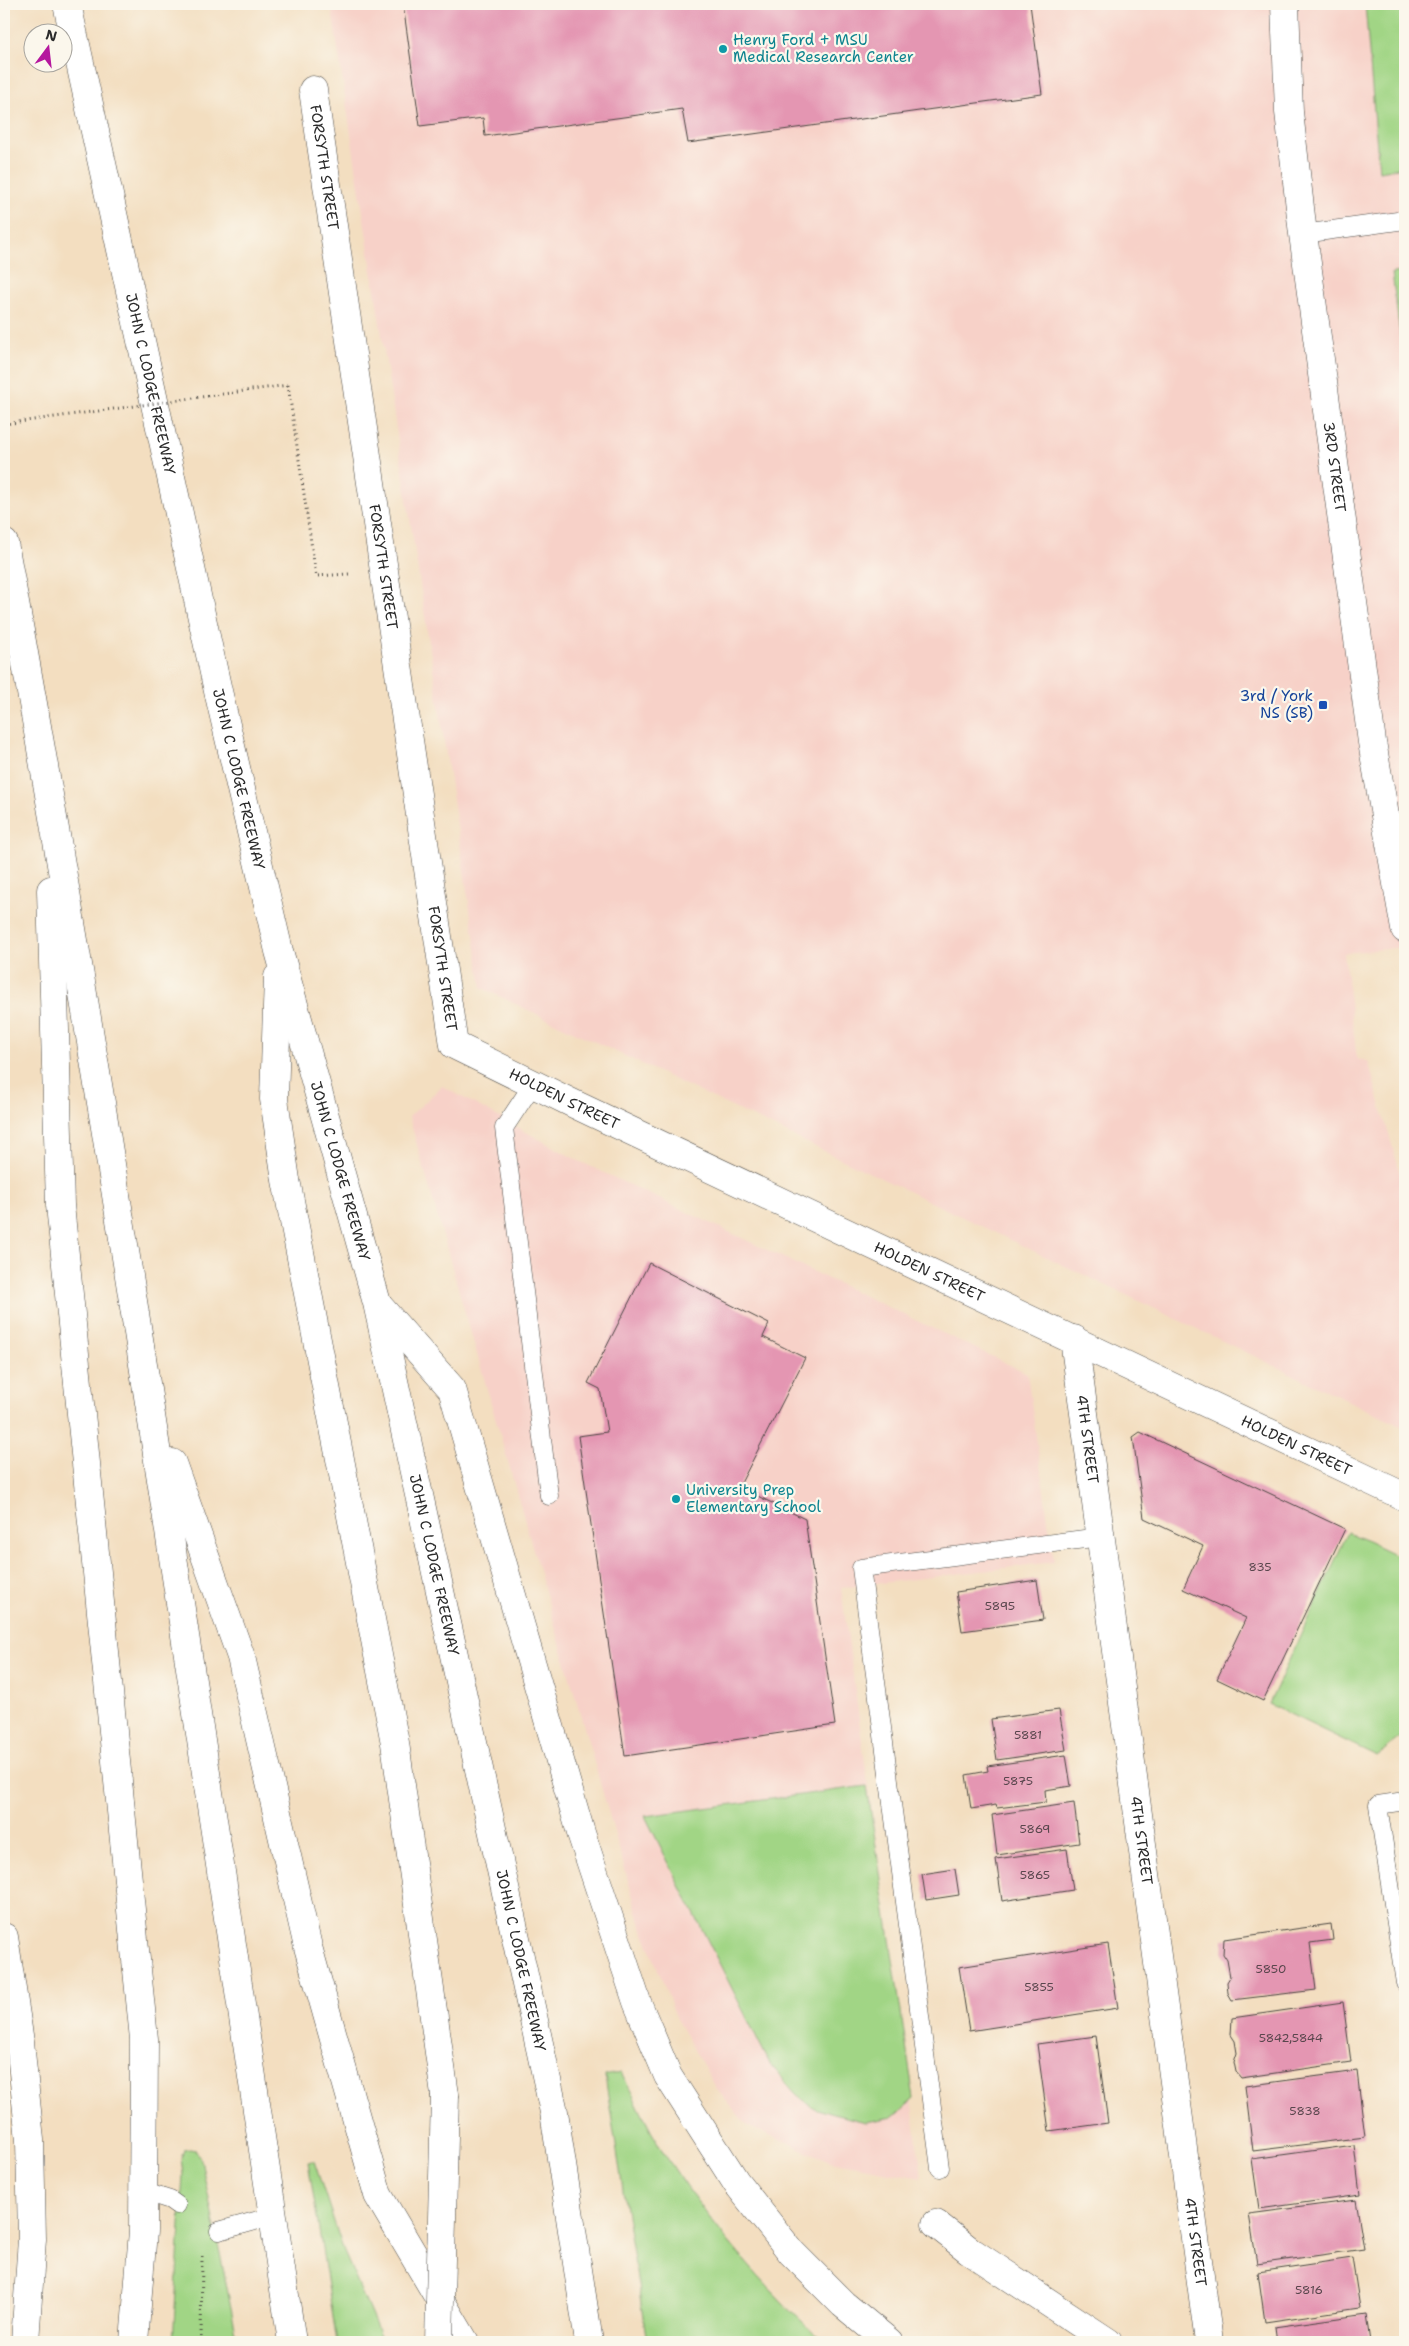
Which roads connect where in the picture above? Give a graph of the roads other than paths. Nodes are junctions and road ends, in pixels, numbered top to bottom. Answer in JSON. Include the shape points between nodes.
{"nodes":[{"id":1,"x":69,"y":4,"type":"edge"},
{"id":2,"x":1285,"y":4,"type":"edge"},
{"id":3,"x":313,"y":90,"type":"dead end"},
{"id":4,"x":1405,"y":220,"type":"edge"},
{"id":5,"x":1304,"y":234,"type":"junction"},
{"id":6,"x":4,"y":543,"type":"edge"},
{"id":7,"x":49,"y":786,"type":"junction"},
{"id":8,"x":1405,"y":929,"type":"edge"},
{"id":9,"x":279,"y":951,"type":"junction"},
{"id":10,"x":454,"y":1045,"type":"joint"},
{"id":11,"x":534,"y":1084,"type":"junction"},
{"id":12,"x":377,"y":1303,"type":"junction"},
{"id":13,"x":1074,"y":1339,"type":"junction"},
{"id":14,"x":150,"y":1403,"type":"junction"},
{"id":15,"x":549,"y":1496,"type":"dead end"},
{"id":16,"x":1405,"y":1496,"type":"edge"},
{"id":17,"x":1100,"y":1537,"type":"junction"},
{"id":18,"x":1405,"y":1801,"type":"edge"},
{"id":19,"x":4,"y":1937,"type":"edge"},
{"id":20,"x":1405,"y":1983,"type":"edge"},
{"id":21,"x":940,"y":2168,"type":"dead end"},
{"id":22,"x":142,"y":2191,"type":"junction"},
{"id":23,"x":177,"y":2205,"type":"dead end"},
{"id":24,"x":273,"y":2216,"type":"junction"},
{"id":25,"x":936,"y":2224,"type":"dead end"},
{"id":26,"x":219,"y":2231,"type":"dead end"},
{"id":27,"x":25,"y":2342,"type":"edge"},
{"id":28,"x":134,"y":2342,"type":"edge"},
{"id":29,"x":292,"y":2342,"type":"edge"},
{"id":30,"x":439,"y":2342,"type":"edge"},
{"id":31,"x":465,"y":2342,"type":"edge"},
{"id":32,"x":589,"y":2342,"type":"edge"},
{"id":33,"x":890,"y":2342,"type":"edge"},
{"id":34,"x":1108,"y":2342,"type":"edge"},
{"id":35,"x":1210,"y":2342,"type":"edge"}],
"edges":[{"from":1,"to":9,"type":"main road","name":"JOHN C LODGE FREEWAY","via":[[218,691]]},
{"from":2,"to":5,"type":"main road","name":"3RD STREET","via":[[1289,112]]},
{"from":3,"to":10,"type":"main road","name":"FORSYTH STREET"},
{"from":4,"to":5,"type":"lane"},
{"from":5,"to":8,"type":"main road","name":"3RD STREET","via":[[1372,742]]},
{"from":6,"to":7,"type":"main road"},
{"from":7,"to":14,"type":"main road"},
{"from":7,"to":22,"type":"main road","via":[[60,1205],[144,2039]]},
{"from":9,"to":12,"type":"main road","name":"JOHN C LODGE FREEWAY"},
{"from":9,"to":30,"type":"main road","bridge":true,"via":[[274,1099],[280,1144],[395,1743],[445,2095]]},
{"from":10,"to":11,"type":"main road","name":"HOLDEN STREET"},
{"from":11,"to":13,"type":"main road","name":"HOLDEN STREET"},
{"from":11,"to":15,"type":"lane","via":[[504,1128]]},
{"from":12,"to":32,"type":"main road","name":"JOHN C LODGE FREEWAY","via":[[554,2112]]},
{"from":12,"to":33,"type":"main road","via":[[452,1389],[581,1833],[637,2002],[668,2076],[736,2182],[792,2253],[843,2304]]},
{"from":13,"to":16,"type":"main road","name":"HOLDEN STREET"},
{"from":13,"to":17,"type":"main road","name":"4TH STREET"},
{"from":14,"to":24,"type":"main road"},
{"from":14,"to":31,"type":"main road","via":[[241,1657],[308,1948],[378,2195]]},
{"from":17,"to":21,"type":"lane","via":[[862,1568]]},
{"from":17,"to":35,"type":"main road","name":"4TH STREET"},
{"from":18,"to":20,"type":"lane","via":[[1378,1805]]},
{"from":19,"to":27,"type":"main road","via":[[20,2042],[30,2140],[32,2239]]},
{"from":22,"to":23,"type":"lane"},
{"from":22,"to":28,"type":"main road","via":[[143,2231]]},
{"from":24,"to":26,"type":"lane"},
{"from":24,"to":29,"type":"main road"},
{"from":25,"to":34,"type":"main road","via":[[969,2250]]}]}
